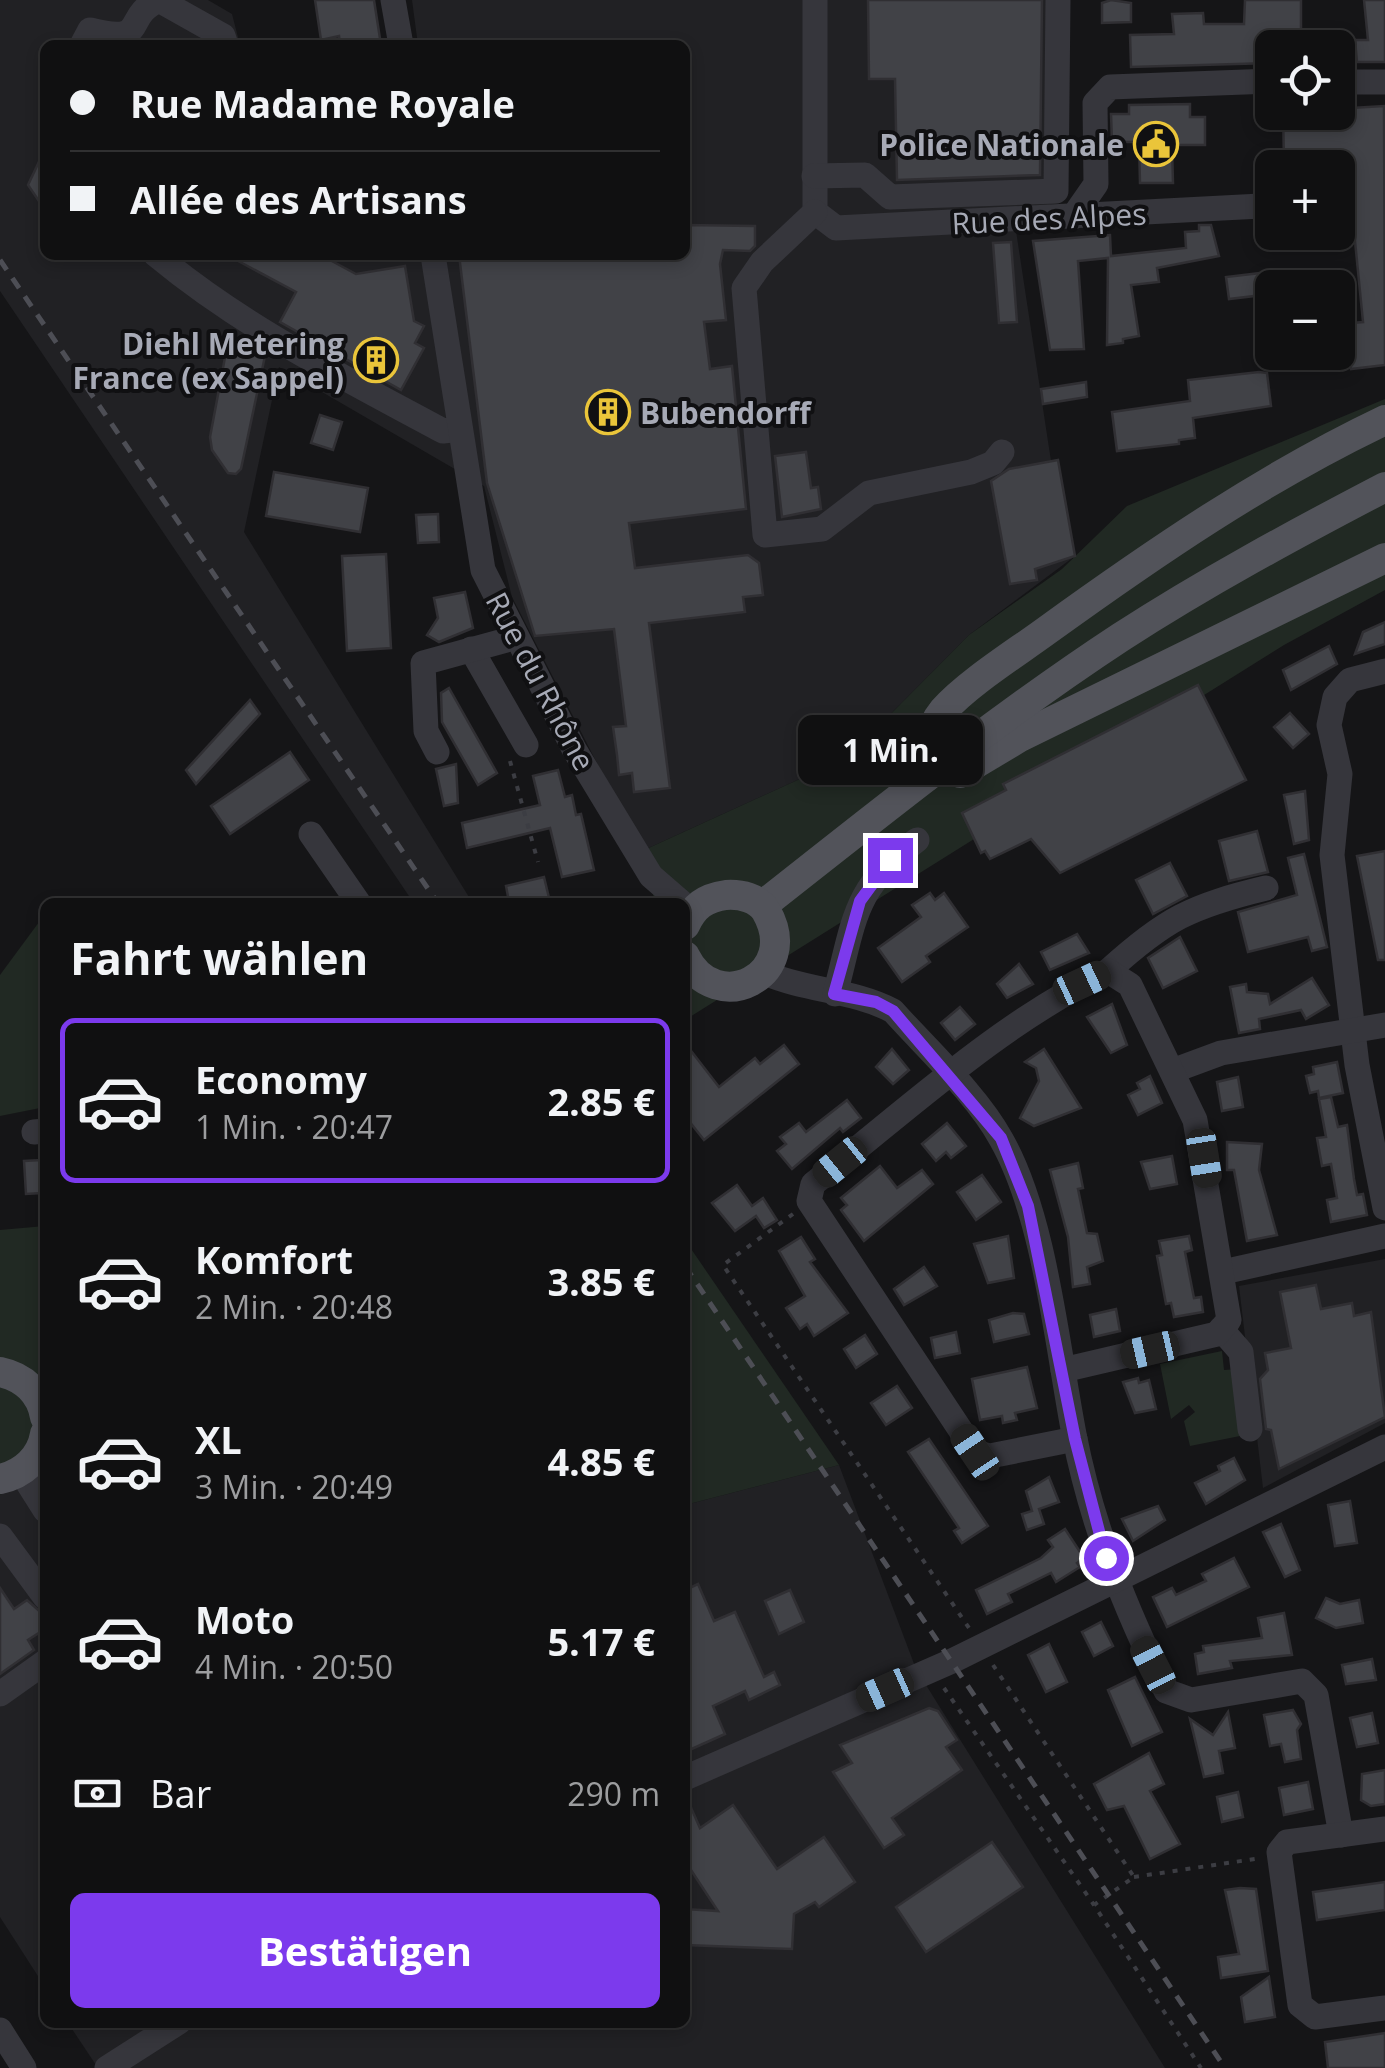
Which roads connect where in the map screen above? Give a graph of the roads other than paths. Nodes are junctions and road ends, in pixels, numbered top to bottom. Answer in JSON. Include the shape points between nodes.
{"nodes":[{"id":1,"x":392,"y":0,"type":"edge"},
{"id":2,"x":814,"y":0,"type":"edge"},
{"id":3,"x":1058,"y":0,"type":"edge"},
{"id":4,"x":85,"y":40,"type":"edge"},
{"id":5,"x":224,"y":40,"type":"edge"},
{"id":6,"x":399,"y":40,"type":"edge"},
{"id":7,"x":1255,"y":82,"type":"edge"},
{"id":8,"x":1355,"y":82,"type":"edge"},
{"id":9,"x":1385,"y":82,"type":"edge"},
{"id":10,"x":1057,"y":84,"type":"junction"},
{"id":11,"x":1100,"y":94,"type":"junction"},
{"id":12,"x":814,"y":176,"type":"junction"},
{"id":13,"x":1255,"y":206,"type":"edge"},
{"id":14,"x":815,"y":212,"type":"junction"},
{"id":15,"x":1072,"y":217,"type":"junction"},
{"id":16,"x":162,"y":260,"type":"edge"},
{"id":17,"x":435,"y":260,"type":"edge"},
{"id":18,"x":1385,"y":420,"type":"edge"},
{"id":19,"x":460,"y":429,"type":"junction"},
{"id":20,"x":1002,"y":452,"type":"dead end"},
{"id":21,"x":1385,"y":487,"type":"edge"},
{"id":22,"x":1385,"y":558,"type":"edge"},
{"id":23,"x":514,"y":638,"type":"junction"},
{"id":24,"x":471,"y":649,"type":"junction"},
{"id":25,"x":1385,"y":671,"type":"edge"},
{"id":26,"x":526,"y":745,"type":"road end"},
{"id":27,"x":437,"y":752,"type":"dead end"},
{"id":28,"x":926,"y":777,"type":"junction"},
{"id":29,"x":898,"y":799,"type":"junction"},
{"id":30,"x":311,"y":834,"type":"dead end"},
{"id":31,"x":918,"y":840,"type":"dead end"},
{"id":32,"x":1266,"y":888,"type":"dead end"},
{"id":33,"x":355,"y":898,"type":"edge"},
{"id":34,"x":673,"y":898,"type":"edge"},
{"id":35,"x":763,"y":906,"type":"junction"},
{"id":36,"x":690,"y":909,"type":"edge"},
{"id":37,"x":690,"y":969,"type":"edge"},
{"id":38,"x":1108,"y":971,"type":"junction"},
{"id":39,"x":765,"y":973,"type":"junction"},
{"id":40,"x":834,"y":994,"type":"junction"},
{"id":41,"x":1385,"y":1025,"type":"edge"},
{"id":42,"x":1355,"y":1031,"type":"junction"},
{"id":43,"x":1175,"y":1070,"type":"junction"},
{"id":44,"x":950,"y":1076,"type":"junction"},
{"id":45,"x":1385,"y":1208,"type":"edge"},
{"id":46,"x":1385,"y":1236,"type":"edge"},
{"id":47,"x":1223,"y":1272,"type":"junction"},
{"id":48,"x":1222,"y":1329,"type":"junction"},
{"id":49,"x":1063,"y":1370,"type":"junction"},
{"id":50,"x":0,"y":1372,"type":"edge"},
{"id":51,"x":40,"y":1409,"type":"edge"},
{"id":52,"x":1250,"y":1429,"type":"dead end"},
{"id":53,"x":40,"y":1437,"type":"edge"},
{"id":54,"x":1075,"y":1439,"type":"junction"},
{"id":55,"x":1385,"y":1448,"type":"edge"},
{"id":56,"x":10,"y":1475,"type":"edge"},
{"id":57,"x":40,"y":1505,"type":"edge"},
{"id":58,"x":0,"y":1536,"type":"edge"},
{"id":59,"x":1114,"y":1582,"type":"junction"},
{"id":60,"x":40,"y":1590,"type":"edge"},
{"id":61,"x":40,"y":1666,"type":"edge"},
{"id":62,"x":0,"y":1694,"type":"edge"},
{"id":63,"x":690,"y":1776,"type":"edge"},
{"id":64,"x":1385,"y":1829,"type":"edge"},
{"id":65,"x":1341,"y":1835,"type":"junction"},
{"id":66,"x":1385,"y":2008,"type":"edge"},
{"id":67,"x":169,"y":2028,"type":"edge"},
{"id":68,"x":0,"y":2030,"type":"edge"},
{"id":69,"x":24,"y":2068,"type":"edge"},
{"id":70,"x":107,"y":2068,"type":"edge"}],
"edges":[{"from":1,"to":6,"type":"street"},
{"from":2,"to":12,"type":"street"},
{"from":3,"to":10,"type":"street"},
{"from":4,"to":5,"type":"street","via":[[90,30],[118,37],[132,31],[146,6],[159,0]]},
{"from":7,"to":11,"type":"street","via":[[1110,87]]},
{"from":8,"to":9,"type":"street"},
{"from":10,"to":11,"type":"street"},
{"from":10,"to":12,"type":"street","via":[[1056,191],[890,197],[865,175]]},
{"from":11,"to":15,"type":"street","via":[[1096,184]]},
{"from":12,"to":14,"type":"street"},
{"from":13,"to":15,"type":"street","name":"Rue des Alpes"},
{"from":14,"to":15,"type":"street","name":"Rue des Alpes","via":[[836,228]]},
{"from":14,"to":20,"type":"street","via":[[744,288],[764,535],[822,530],[869,493],[971,472]]},
{"from":16,"to":19,"type":"street","via":[[269,337],[443,431]]},
{"from":17,"to":19,"type":"street","name":"Rue du Rhône"},
{"from":18,"to":28,"type":"main road","via":[[1328,446],[1151,555],[1026,645],[943,712],[932,733]]},
{"from":19,"to":23,"type":"street","name":"Rue du Rhône","via":[[483,570]]},
{"from":21,"to":28,"type":"main road","via":[[1264,550],[1122,637]]},
{"from":22,"to":29,"type":"main road","via":[[1020,737],[922,795]]},
{"from":23,"to":24,"type":"street"},
{"from":23,"to":34,"type":"street","name":"Rue du Rhône","via":[[651,876]]},
{"from":24,"to":26,"type":"street"},
{"from":24,"to":27,"type":"street","via":[[422,663],[426,731]]},
{"from":25,"to":42,"type":"street","via":[[1350,680],[1334,696],[1329,725],[1340,774],[1332,854]]},
{"from":28,"to":29,"type":"main road"},
{"from":29,"to":35,"type":"main road"},
{"from":30,"to":33,"type":"street"},
{"from":31,"to":40,"type":"street","via":[[873,878],[860,901]]},
{"from":32,"to":38,"type":"street","via":[[1202,903],[1157,927]]},
{"from":35,"to":36,"type":"main road","via":[[740,894],[710,897]]},
{"from":35,"to":39,"type":"main road","via":[[776,929]]},
{"from":37,"to":39,"type":"main road","via":[[716,986],[738,987]]},
{"from":38,"to":43,"type":"street","via":[[1130,984]]},
{"from":38,"to":44,"type":"street","via":[[1057,996]]},
{"from":39,"to":40,"type":"street"},
{"from":40,"to":44,"type":"street","via":[[893,1011]]},
{"from":41,"to":42,"type":"street"},
{"from":42,"to":43,"type":"street","via":[[1221,1053]]},
{"from":42,"to":45,"type":"street"},
{"from":43,"to":47,"type":"street","via":[[1201,1138]]},
{"from":44,"to":49,"type":"street","via":[[1001,1138],[1028,1206]]},
{"from":44,"to":54,"type":"street","via":[[813,1184],[808,1202],[975,1452],[990,1456]]},
{"from":46,"to":47,"type":"street"},
{"from":47,"to":48,"type":"street","via":[[1230,1320]]},
{"from":48,"to":49,"type":"street"},
{"from":48,"to":52,"type":"street","via":[[1241,1352]]},
{"from":49,"to":54,"type":"street"},
{"from":50,"to":51,"type":"main road","via":[[23,1380]]},
{"from":53,"to":56,"type":"main road","via":[[34,1460]]},
{"from":54,"to":59,"type":"street"},
{"from":55,"to":59,"type":"street"},
{"from":56,"to":57,"type":"street"},
{"from":58,"to":60,"type":"street"},
{"from":59,"to":63,"type":"street"},
{"from":59,"to":65,"type":"street","via":[[1166,1691],[1175,1697],[1302,1680],[1316,1695]]},
{"from":61,"to":62,"type":"street"},
{"from":64,"to":65,"type":"street"},
{"from":65,"to":66,"type":"street","via":[[1287,1842],[1280,1852],[1300,2005],[1316,2017]]},
{"from":67,"to":70,"type":"street"},
{"from":68,"to":69,"type":"street"}]}
